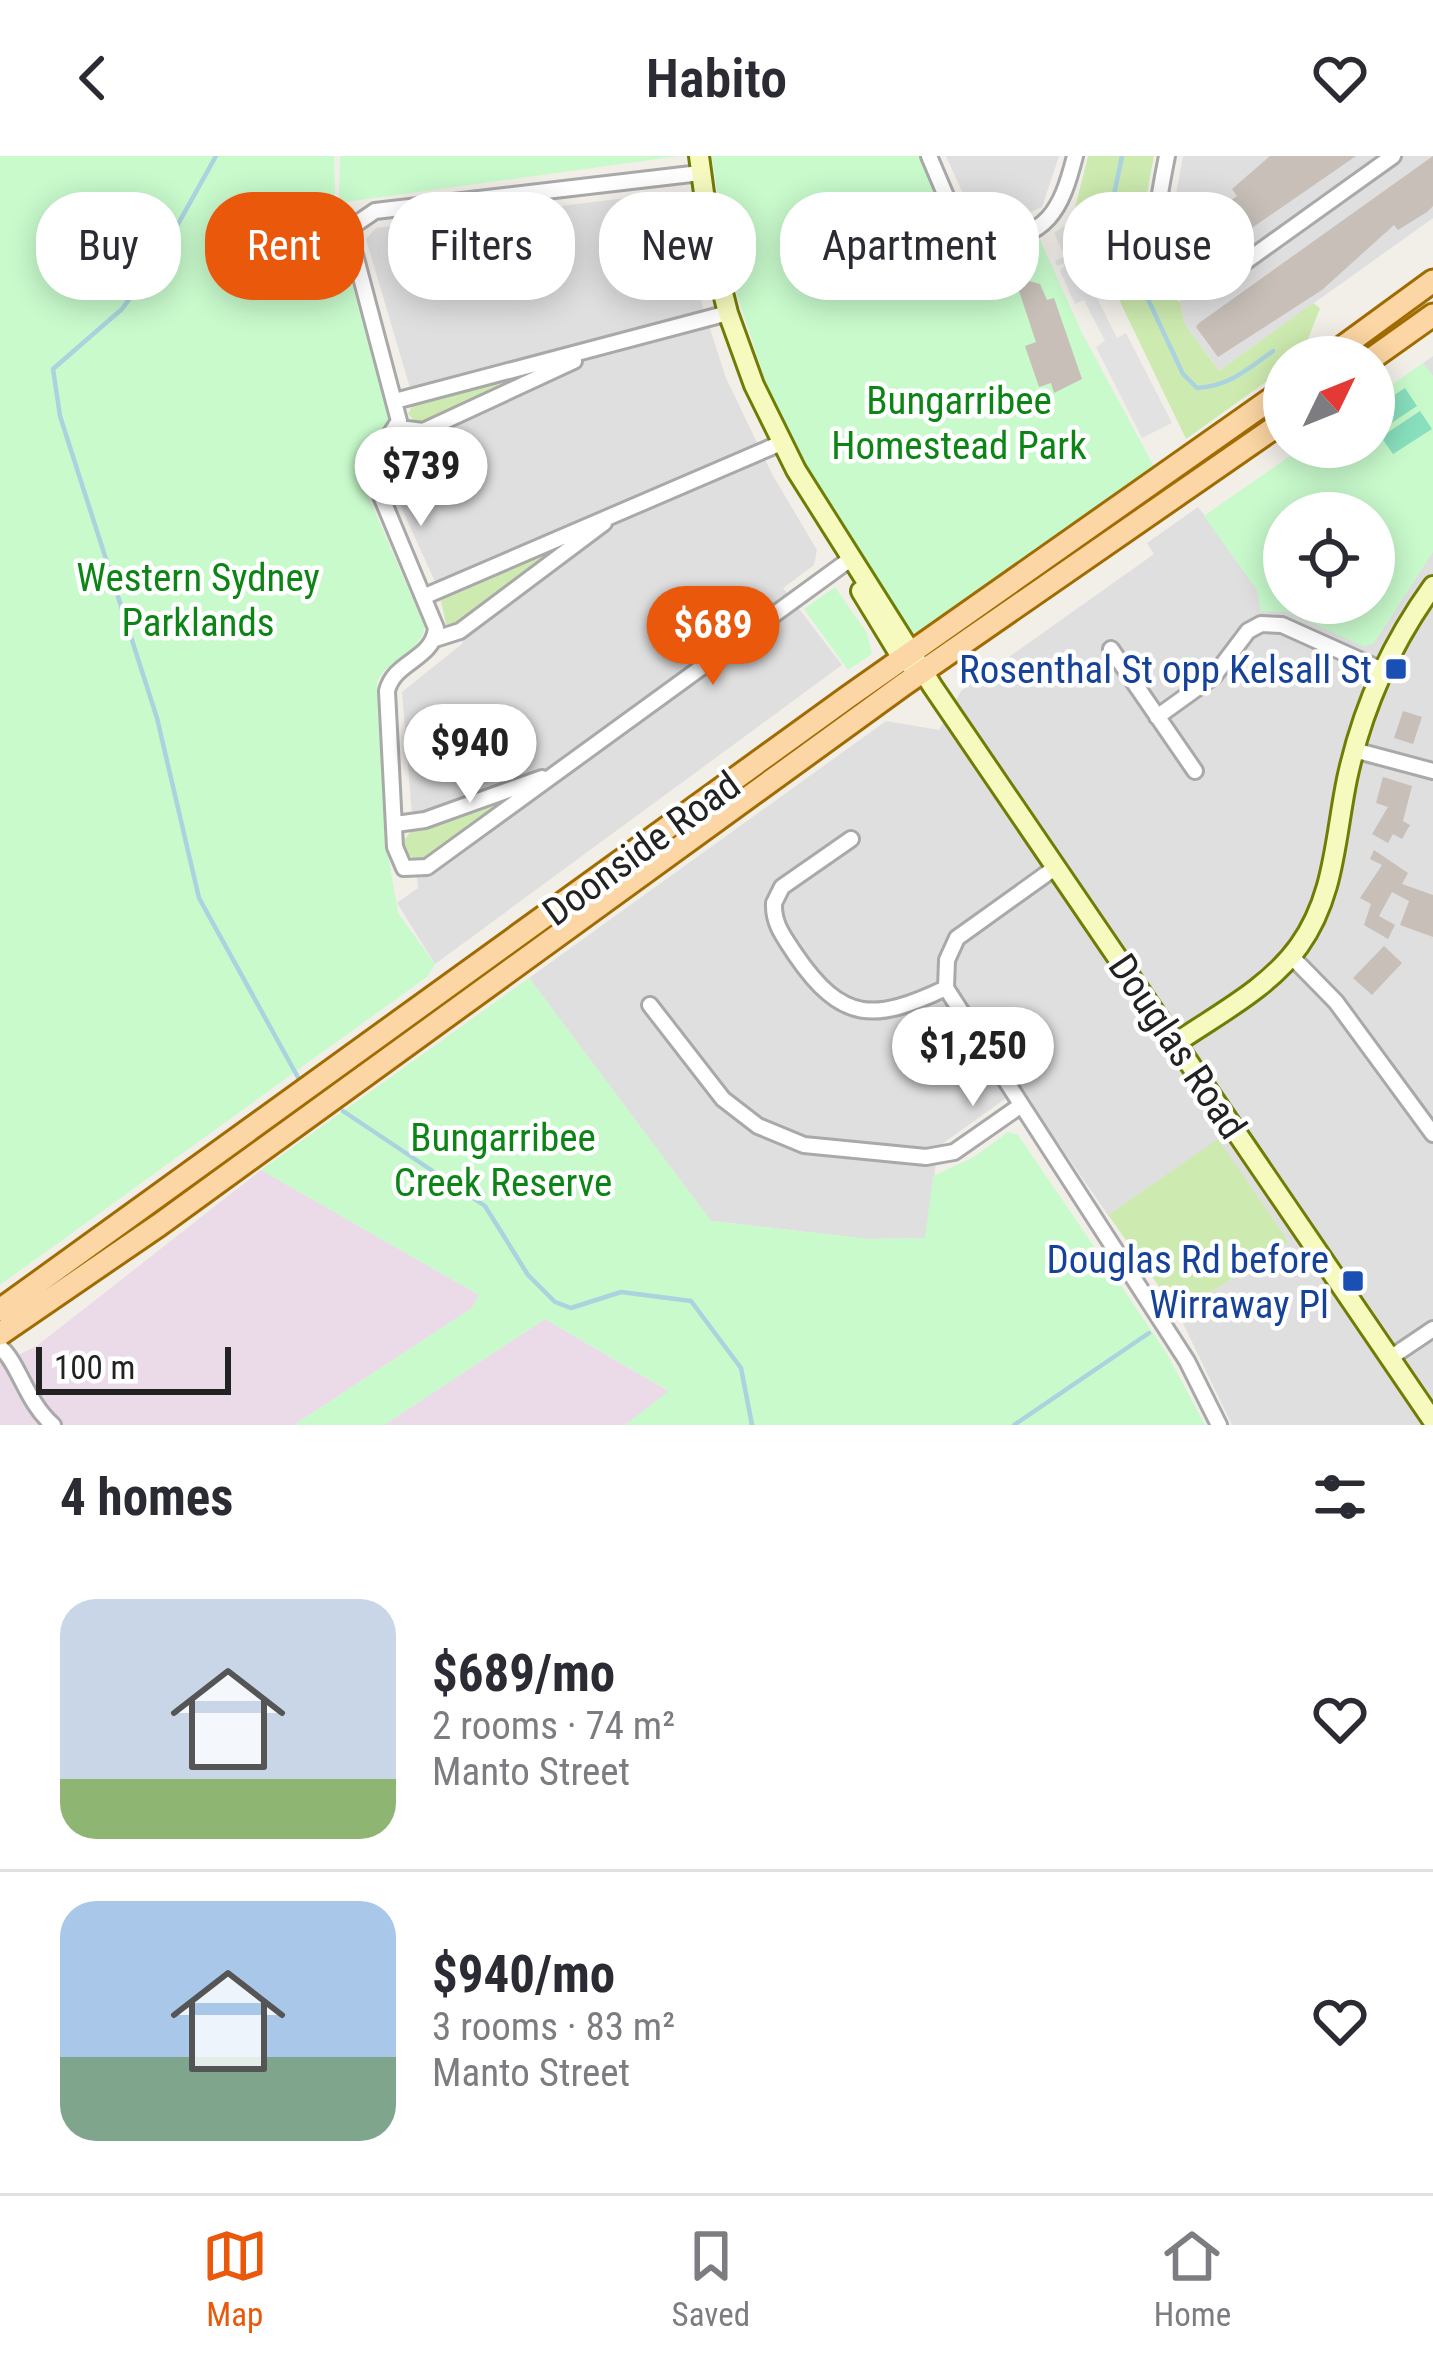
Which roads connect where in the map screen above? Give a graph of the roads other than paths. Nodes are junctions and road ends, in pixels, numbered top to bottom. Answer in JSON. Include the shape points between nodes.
{"nodes":[{"id":1,"x":929,"y":156,"type":"edge"},
{"id":2,"x":1075,"y":156,"type":"edge"},
{"id":3,"x":1167,"y":156,"type":"edge"},
{"id":4,"x":1393,"y":156,"type":"edge"},
{"id":5,"x":700,"y":165,"type":"edge"},
{"id":6,"x":1433,"y":281,"type":"edge"},
{"id":7,"x":728,"y":313,"type":"junction"},
{"id":8,"x":1433,"y":315,"type":"edge"},
{"id":9,"x":1358,"y":336,"type":"edge"},
{"id":10,"x":1395,"y":342,"type":"edge"},
{"id":11,"x":584,"y":355,"type":"junction"},
{"id":12,"x":394,"y":401,"type":"junction"},
{"id":13,"x":1263,"y":405,"type":"edge"},
{"id":14,"x":399,"y":428,"type":"junction"},
{"id":15,"x":1263,"y":435,"type":"edge"},
{"id":16,"x":781,"y":443,"type":"junction"},
{"id":17,"x":607,"y":520,"type":"junction"},
{"id":18,"x":849,"y":560,"type":"junction"},
{"id":19,"x":1433,"y":586,"type":"edge"},
{"id":20,"x":423,"y":597,"type":"junction"},
{"id":21,"x":435,"y":638,"type":"junction"},
{"id":22,"x":1111,"y":649,"type":"dead end"},
{"id":23,"x":914,"y":660,"type":"junction"},
{"id":24,"x":1382,"y":670,"type":"junction"},
{"id":25,"x":1157,"y":717,"type":"junction"},
{"id":26,"x":1354,"y":750,"type":"junction"},
{"id":27,"x":1195,"y":771,"type":"dead end"},
{"id":28,"x":1433,"y":771,"type":"edge"},
{"id":29,"x":547,"y":776,"type":"junction"},
{"id":30,"x":396,"y":824,"type":"junction"},
{"id":31,"x":851,"y":839,"type":"dead end"},
{"id":32,"x":1055,"y":867,"type":"junction"},
{"id":33,"x":1291,"y":956,"type":"junction"},
{"id":34,"x":946,"y":988,"type":"junction"},
{"id":35,"x":650,"y":1005,"type":"dead end"},
{"id":36,"x":1176,"y":1043,"type":"junction"},
{"id":37,"x":1020,"y":1106,"type":"junction"},
{"id":38,"x":1433,"y":1134,"type":"edge"},
{"id":39,"x":0,"y":1310,"type":"edge"},
{"id":40,"x":33,"y":1312,"type":"junction"},
{"id":41,"x":1433,"y":1329,"type":"edge"},
{"id":42,"x":0,"y":1334,"type":"edge"},
{"id":43,"x":3,"y":1356,"type":"edge"},
{"id":44,"x":1390,"y":1358,"type":"junction"},
{"id":45,"x":1433,"y":1421,"type":"edge"},
{"id":46,"x":53,"y":1425,"type":"edge"},
{"id":47,"x":1219,"y":1425,"type":"edge"}],
"edges":[{"from":1,"to":2,"type":"street","via":[[960,229],[985,244],[1053,218]]},
{"from":3,"to":4,"type":"street","via":[[1157,242],[1169,278],[1191,290],[1224,277]]},
{"from":5,"to":7,"type":"street","name":"Douglas Road"},
{"from":5,"to":12,"type":"street","via":[[375,212],[356,222],[351,238]]},
{"from":6,"to":9,"type":"main road"},
{"from":7,"to":11,"type":"street"},
{"from":7,"to":16,"type":"street","name":"Douglas Road"},
{"from":8,"to":10,"type":"main road"},
{"from":11,"to":12,"type":"street"},
{"from":11,"to":14,"type":"street","via":[[423,431]]},
{"from":12,"to":14,"type":"street"},
{"from":13,"to":23,"type":"main road","name":"Doonside Road"},
{"from":14,"to":20,"type":"street","via":[[369,467]]},
{"from":15,"to":23,"type":"main road","name":"Doonside Road"},
{"from":16,"to":17,"type":"street"},
{"from":16,"to":18,"type":"street","name":"Douglas Road"},
{"from":17,"to":20,"type":"street"},
{"from":17,"to":21,"type":"street","via":[[460,631]]},
{"from":18,"to":23,"type":"street","name":"Douglas Road"},
{"from":18,"to":29,"type":"street"},
{"from":19,"to":24,"type":"street"},
{"from":20,"to":21,"type":"street"},
{"from":21,"to":30,"type":"street","via":[[388,683]]},
{"from":22,"to":25,"type":"street"},
{"from":23,"to":32,"type":"street","name":"Douglas Road"},
{"from":23,"to":39,"type":"main road","name":"Doonside Road"},
{"from":23,"to":40,"type":"main road","name":"Doonside Road"},
{"from":24,"to":25,"type":"street","via":[[1282,625],[1261,624],[1214,676]]},
{"from":24,"to":26,"type":"street"},
{"from":25,"to":27,"type":"street"},
{"from":26,"to":28,"type":"street"},
{"from":26,"to":33,"type":"street","via":[[1329,883]]},
{"from":29,"to":30,"type":"street"},
{"from":29,"to":30,"type":"street","via":[[427,867],[404,868]]},
{"from":31,"to":34,"type":"street","via":[[778,893],[773,916],[783,935],[819,989],[848,1010],[906,1007]]},
{"from":32,"to":34,"type":"street","via":[[957,938]]},
{"from":32,"to":36,"type":"street","name":"Douglas Road"},
{"from":33,"to":36,"type":"street"},
{"from":33,"to":38,"type":"street","via":[[1336,1002]]},
{"from":34,"to":37,"type":"street"},
{"from":35,"to":37,"type":"street","via":[[723,1099],[758,1126],[804,1145],[955,1152]]},
{"from":36,"to":44,"type":"street","name":"Douglas Road"},
{"from":37,"to":47,"type":"street","via":[[1187,1361]]},
{"from":40,"to":42,"type":"main road","name":"Doonside Road"},
{"from":40,"to":43,"type":"street"},
{"from":41,"to":44,"type":"street"},
{"from":43,"to":46,"type":"street"},
{"from":44,"to":45,"type":"street","name":"Douglas Road"}]}
